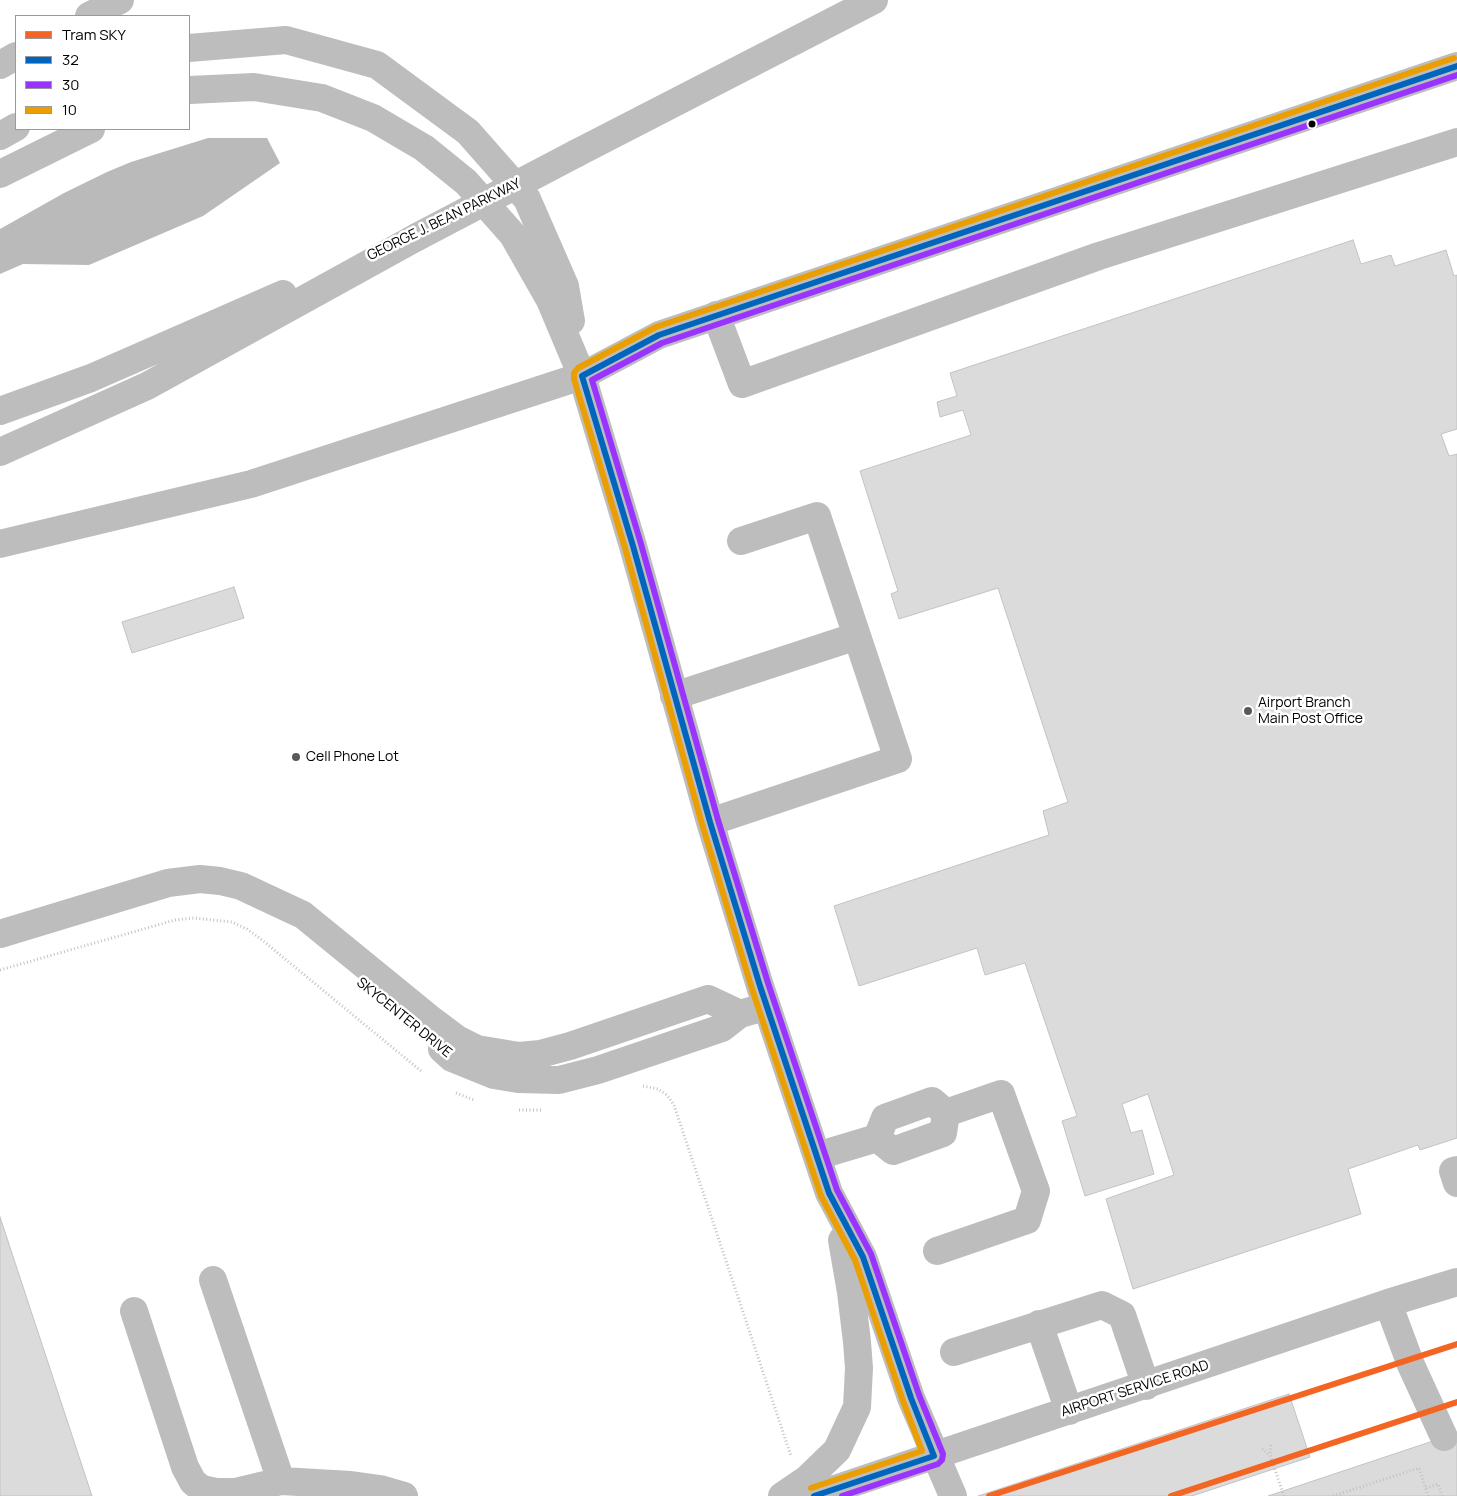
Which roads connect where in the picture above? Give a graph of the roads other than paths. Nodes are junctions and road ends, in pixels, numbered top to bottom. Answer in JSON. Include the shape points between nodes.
{"nodes":[{"id":1,"x":120,"y":0,"type":"edge"},
{"id":2,"x":874,"y":0,"type":"edge"},
{"id":3,"x":91,"y":15,"type":"edge"},
{"id":4,"x":190,"y":48,"type":"edge"},
{"id":5,"x":15,"y":57,"type":"edge"},
{"id":6,"x":0,"y":65,"type":"edge"},
{"id":7,"x":1457,"y":66,"type":"edge"},
{"id":8,"x":190,"y":90,"type":"edge"},
{"id":9,"x":15,"y":128,"type":"edge"},
{"id":10,"x":89,"y":130,"type":"edge"},
{"id":11,"x":0,"y":136,"type":"edge"},
{"id":12,"x":1457,"y":142,"type":"edge"},
{"id":13,"x":0,"y":174,"type":"edge"},
{"id":14,"x":417,"y":237,"type":"junction"},
{"id":15,"x":716,"y":315,"type":"junction"},
{"id":16,"x":582,"y":376,"type":"junction"},
{"id":17,"x":0,"y":411,"type":"edge"},
{"id":18,"x":0,"y":452,"type":"edge"},
{"id":19,"x":741,"y":541,"type":"dead end"},
{"id":20,"x":0,"y":544,"type":"edge"},
{"id":21,"x":857,"y":636,"type":"junction"},
{"id":22,"x":674,"y":696,"type":"junction"},
{"id":23,"x":710,"y":822,"type":"junction"},
{"id":24,"x":0,"y":934,"type":"edge"},
{"id":25,"x":767,"y":1005,"type":"junction"},
{"id":26,"x":817,"y":1156,"type":"junction"},
{"id":27,"x":1457,"y":1170,"type":"edge"},
{"id":28,"x":1457,"y":1183,"type":"edge"},
{"id":29,"x":830,"y":1193,"type":"junction"},
{"id":30,"x":937,"y":1251,"type":"dead end"},
{"id":31,"x":213,"y":1280,"type":"dead end"},
{"id":32,"x":1457,"y":1282,"type":"edge"},
{"id":33,"x":1388,"y":1303,"type":"junction"},
{"id":34,"x":134,"y":1310,"type":"dead end"},
{"id":35,"x":1039,"y":1324,"type":"junction"},
{"id":36,"x":954,"y":1352,"type":"dead end"},
{"id":37,"x":1146,"y":1386,"type":"junction"},
{"id":38,"x":1069,"y":1411,"type":"junction"},
{"id":39,"x":1444,"y":1437,"type":"dead end"},
{"id":40,"x":934,"y":1456,"type":"junction"},
{"id":41,"x":281,"y":1480,"type":"junction"},
{"id":42,"x":404,"y":1496,"type":"edge"},
{"id":43,"x":782,"y":1496,"type":"edge"},
{"id":44,"x":814,"y":1496,"type":"edge"},
{"id":45,"x":953,"y":1496,"type":"edge"}],
"edges":[{"from":1,"to":3,"type":"street"},
{"from":2,"to":14,"type":"street","name":"GEORGE J. BEAN PARKWAY","bridge":true},
{"from":4,"to":16,"type":"street","via":[[286,40],[377,65],[468,132],[527,199],[565,286]]},
{"from":5,"to":6,"type":"street"},
{"from":7,"to":15,"type":"street"},
{"from":8,"to":16,"type":"street","via":[[254,87],[322,98],[373,118],[424,148],[466,182],[513,235],[550,300]]},
{"from":9,"to":11,"type":"street"},
{"from":10,"to":13,"type":"street"},
{"from":12,"to":15,"type":"street","via":[[1099,256],[742,384]]},
{"from":14,"to":17,"type":"street","name":"GEORGE J. BEAN PARKWAY","via":[[91,378]]},
{"from":14,"to":18,"type":"street","via":[[147,386]]},
{"from":15,"to":16,"type":"street","via":[[659,335]]},
{"from":16,"to":20,"type":"street","via":[[251,484]]},
{"from":16,"to":22,"type":"street"},
{"from":19,"to":21,"type":"street","via":[[818,516]]},
{"from":21,"to":22,"type":"street"},
{"from":21,"to":23,"type":"street","via":[[898,759]]},
{"from":22,"to":23,"type":"street"},
{"from":23,"to":25,"type":"street"},
{"from":24,"to":25,"type":"street","name":"SKYCENTER DRIVE","via":[[168,883],[200,879],[241,886],[264,896],[298,932],[452,1058],[494,1075],[540,1080],[578,1076],[722,1028],[740,1014]]},
{"from":25,"to":26,"type":"street"},
{"from":26,"to":29,"type":"street"},
{"from":26,"to":30,"type":"street","via":[[877,1138],[893,1151],[943,1133],[946,1113],[1001,1094],[1036,1191],[1028,1220]]},
{"from":27,"to":28,"type":"street","via":[[1453,1171]]},
{"from":29,"to":40,"type":"street","via":[[862,1257]]},
{"from":29,"to":43,"type":"street","via":[[851,1292],[859,1368],[857,1407],[837,1450],[807,1479]]},
{"from":31,"to":41,"type":"street"},
{"from":32,"to":33,"type":"street","name":"AIRPORT SERVICE ROAD"},
{"from":33,"to":37,"type":"street","name":"AIRPORT SERVICE ROAD"},
{"from":33,"to":39,"type":"street","via":[[1411,1365]]},
{"from":34,"to":41,"type":"street","via":[[193,1482],[209,1490],[235,1492]]},
{"from":35,"to":36,"type":"street"},
{"from":35,"to":37,"type":"street","via":[[1102,1305],[1122,1315]]},
{"from":35,"to":38,"type":"street"},
{"from":37,"to":38,"type":"street","name":"AIRPORT SERVICE ROAD"},
{"from":38,"to":40,"type":"street","name":"AIRPORT SERVICE ROAD"},
{"from":40,"to":44,"type":"street","name":"AIRPORT SERVICE ROAD"},
{"from":40,"to":45,"type":"street"},
{"from":41,"to":42,"type":"street","via":[[350,1485]]}]}
